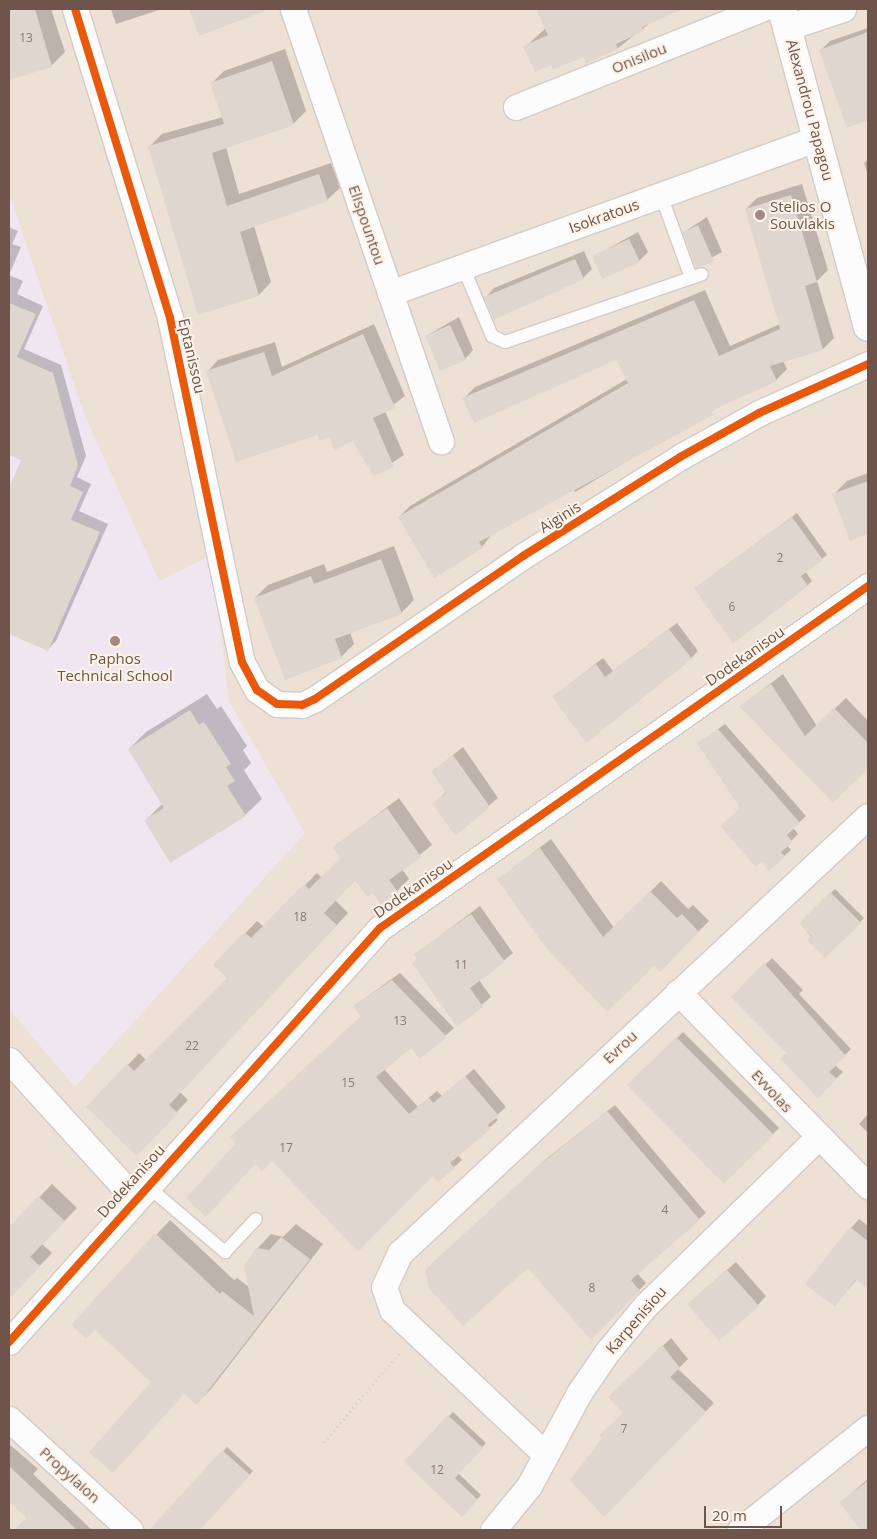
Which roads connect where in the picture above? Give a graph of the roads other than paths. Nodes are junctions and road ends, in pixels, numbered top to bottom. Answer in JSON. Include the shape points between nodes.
{"nodes":[{"id":1,"x":75,"y":9,"type":"edge"},
{"id":2,"x":293,"y":9,"type":"edge"},
{"id":3,"x":761,"y":9,"type":"edge"},
{"id":4,"x":843,"y":9,"type":"edge"},
{"id":5,"x":785,"y":18,"type":"edge"},
{"id":6,"x":516,"y":107,"type":"dead end"},
{"id":7,"x":818,"y":138,"type":"junction"},
{"id":8,"x":660,"y":195,"type":"junction"},
{"id":9,"x":463,"y":266,"type":"junction"},
{"id":10,"x":390,"y":293,"type":"junction"},
{"id":11,"x":868,"y":327,"type":"edge"},
{"id":12,"x":868,"y":364,"type":"edge"},
{"id":13,"x":441,"y":441,"type":"dead end"},
{"id":14,"x":868,"y":586,"type":"edge"},
{"id":15,"x":277,"y":704,"type":"joint"},
{"id":16,"x":868,"y":816,"type":"edge"},
{"id":17,"x":678,"y":992,"type":"junction"},
{"id":18,"x":9,"y":1060,"type":"edge"},
{"id":19,"x":817,"y":1138,"type":"junction"},
{"id":20,"x":868,"y":1186,"type":"edge"},
{"id":21,"x":140,"y":1192,"type":"junction"},
{"id":22,"x":256,"y":1219,"type":"dead end"},
{"id":23,"x":9,"y":1342,"type":"edge"},
{"id":24,"x":9,"y":1419,"type":"edge"},
{"id":25,"x":868,"y":1428,"type":"edge"},
{"id":26,"x":545,"y":1454,"type":"junction"},
{"id":27,"x":130,"y":1530,"type":"edge"},
{"id":28,"x":494,"y":1530,"type":"edge"},
{"id":29,"x":740,"y":1530,"type":"edge"}],
"edges":[{"from":1,"to":15,"type":"street","name":"Eptanissou","via":[[170,318],[242,662],[257,690]]},
{"from":2,"to":10,"type":"street","name":"Elispountou"},
{"from":3,"to":6,"type":"street","name":"Onisilou"},
{"from":4,"to":5,"type":"street"},
{"from":5,"to":7,"type":"street","name":"Alexandrou Papagou"},
{"from":7,"to":8,"type":"street","name":"Isokratous"},
{"from":7,"to":11,"type":"street","name":"Alexandrou Papagou"},
{"from":8,"to":9,"type":"street","name":"Isokratous"},
{"from":8,"to":9,"type":"lane","via":[[697,276],[505,342],[492,336]]},
{"from":9,"to":10,"type":"street","name":"Isokratous"},
{"from":10,"to":13,"type":"street","name":"Elispountou"},
{"from":12,"to":15,"type":"street","name":"Aiginis","via":[[759,413],[680,457],[523,556],[315,699],[302,705]]},
{"from":14,"to":21,"type":"street","name":"Dodekanisou","via":[[380,928]]},
{"from":16,"to":17,"type":"street","name":"Evrou"},
{"from":17,"to":19,"type":"street","name":"Evvoias"},
{"from":17,"to":26,"type":"street","name":"Evrou","via":[[400,1253],[384,1287],[392,1310]]},
{"from":18,"to":21,"type":"street"},
{"from":19,"to":20,"type":"street","name":"Evvoias"},
{"from":19,"to":26,"type":"street","name":"Karpenisiou","via":[[645,1306],[579,1393]]},
{"from":21,"to":22,"type":"lane","via":[[225,1252]]},
{"from":21,"to":23,"type":"street","name":"Dodekanisou"},
{"from":24,"to":27,"type":"street","name":"Propylaion"},
{"from":25,"to":29,"type":"street"},
{"from":26,"to":28,"type":"street","name":"Karpenisiou","via":[[515,1508]]}]}
